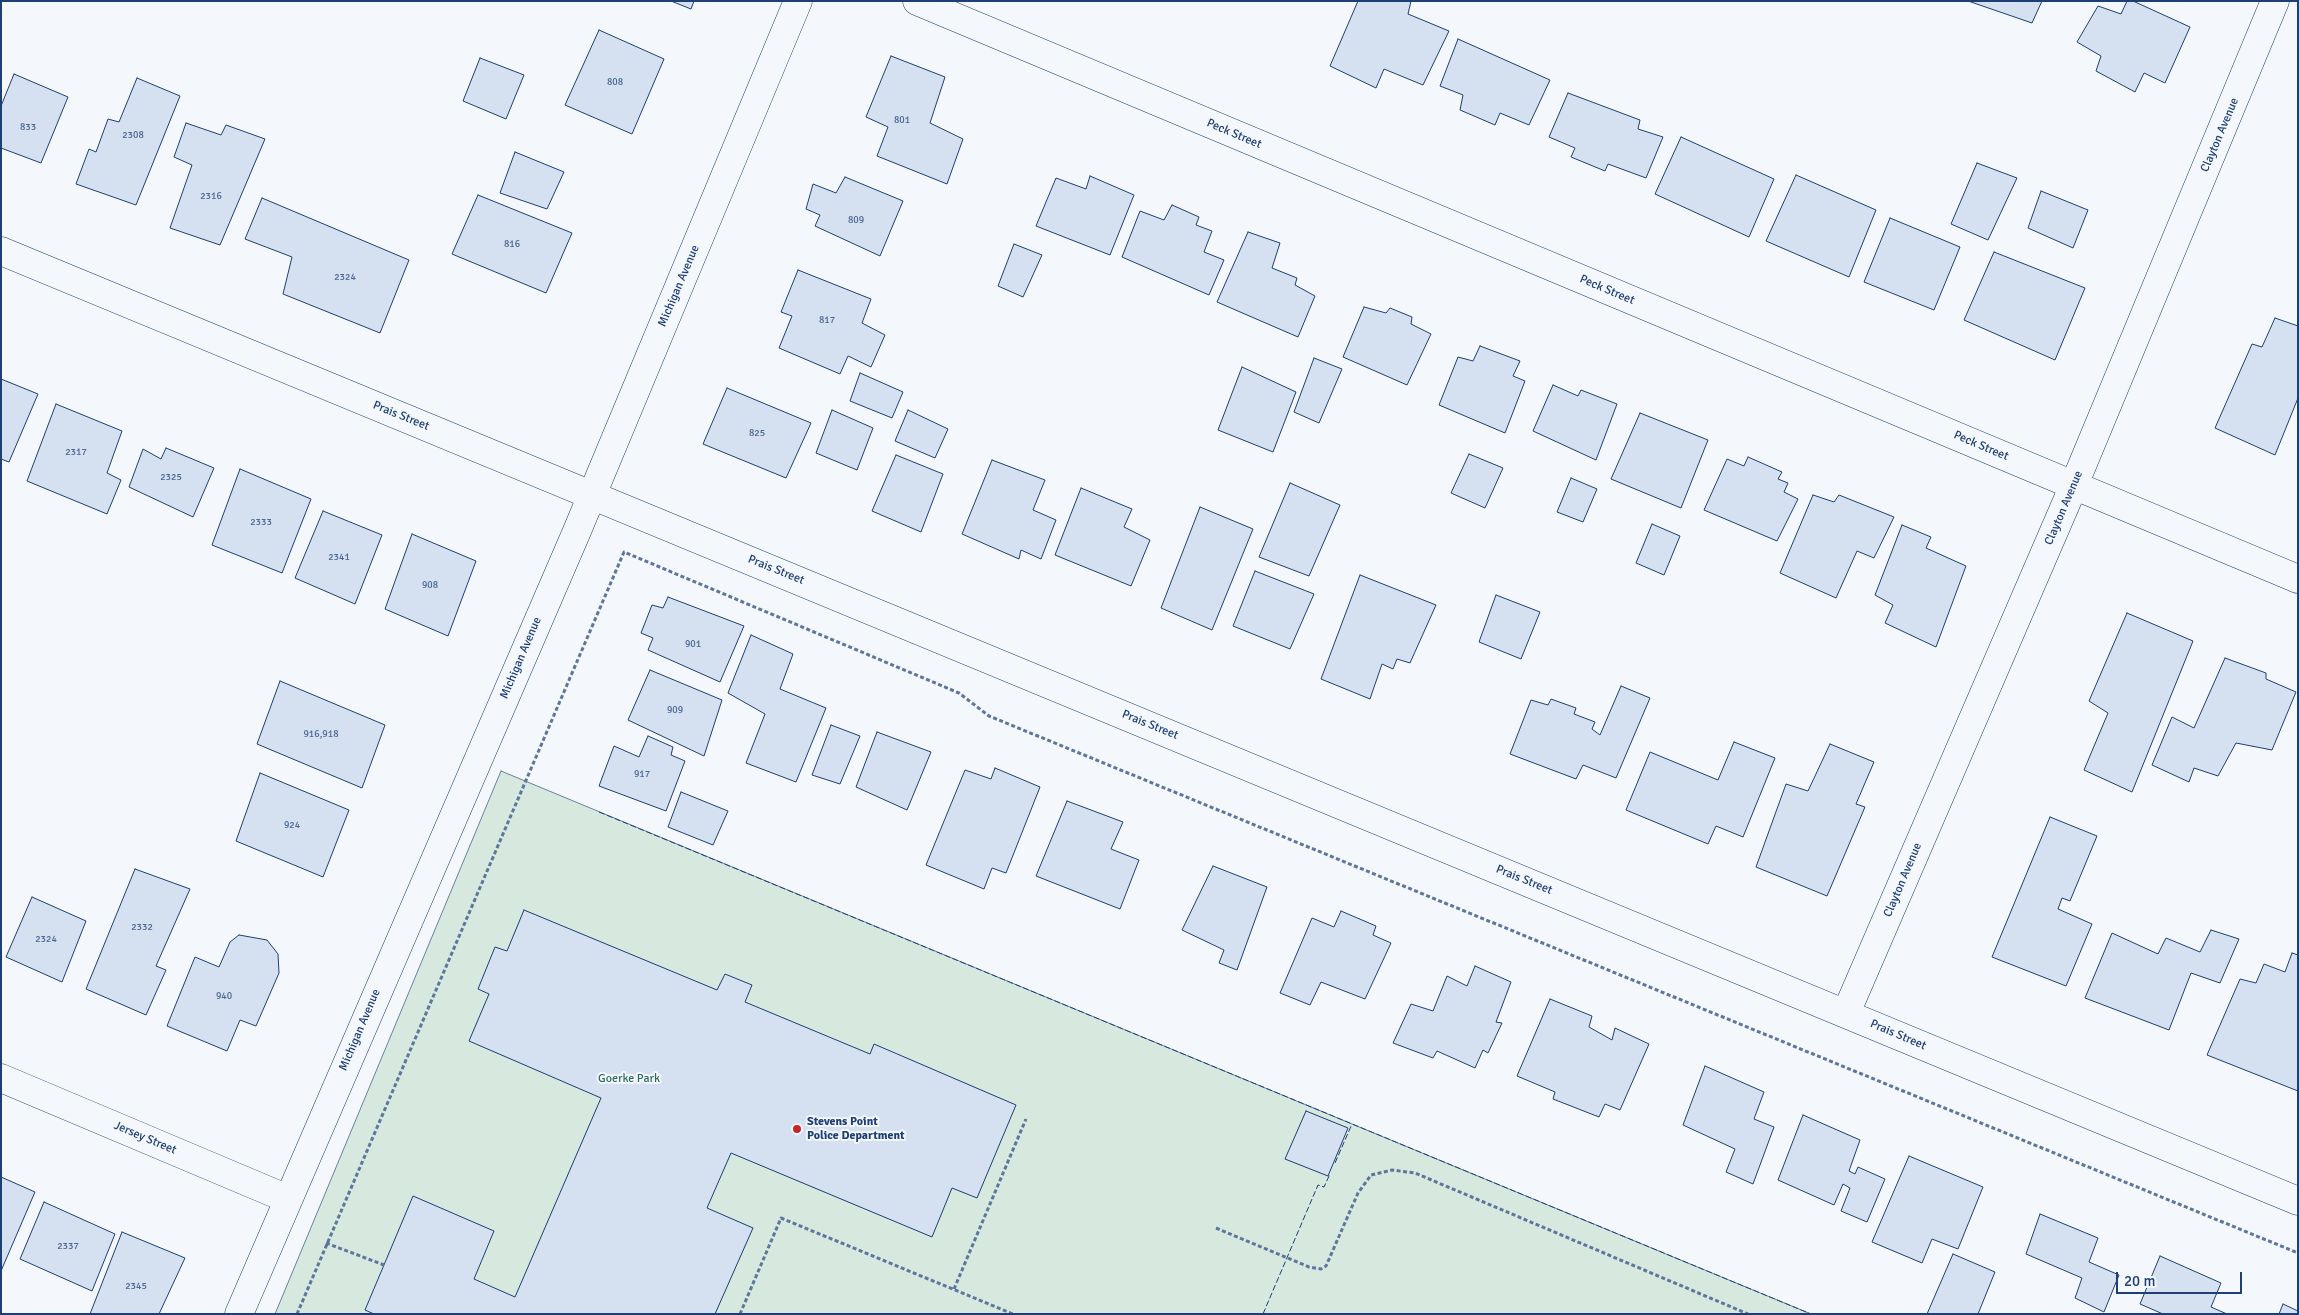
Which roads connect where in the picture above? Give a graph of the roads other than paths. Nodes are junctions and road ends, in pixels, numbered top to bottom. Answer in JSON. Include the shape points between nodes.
{"nodes":[{"id":1,"x":798,"y":1,"type":"edge"},
{"id":2,"x":917,"y":1,"type":"edge"},
{"id":3,"x":2275,"y":1,"type":"edge"},
{"id":4,"x":1,"y":252,"type":"edge"},
{"id":5,"x":2074,"y":485,"type":"junction"},
{"id":6,"x":592,"y":494,"type":"junction"},
{"id":7,"x":2298,"y":579,"type":"edge"},
{"id":8,"x":1846,"y":1013,"type":"junction"},
{"id":9,"x":1,"y":1078,"type":"edge"},
{"id":10,"x":288,"y":1199,"type":"junction"},
{"id":11,"x":2298,"y":1201,"type":"edge"},
{"id":12,"x":239,"y":1314,"type":"edge"}],
"edges":[{"from":1,"to":6,"type":"street","name":"Michigan Avenue"},
{"from":2,"to":5,"type":"street","name":"Peck Street"},
{"from":3,"to":5,"type":"street","name":"Clayton Avenue"},
{"from":4,"to":6,"type":"street","name":"Prais Street"},
{"from":5,"to":7,"type":"street","name":"Peck Street"},
{"from":5,"to":8,"type":"street","name":"Clayton Avenue"},
{"from":6,"to":8,"type":"street","name":"Prais Street"},
{"from":6,"to":10,"type":"street","name":"Michigan Avenue"},
{"from":8,"to":11,"type":"street","name":"Prais Street"},
{"from":9,"to":10,"type":"street","name":"Jersey Street"},
{"from":10,"to":12,"type":"street","name":"Michigan Avenue"}]}
